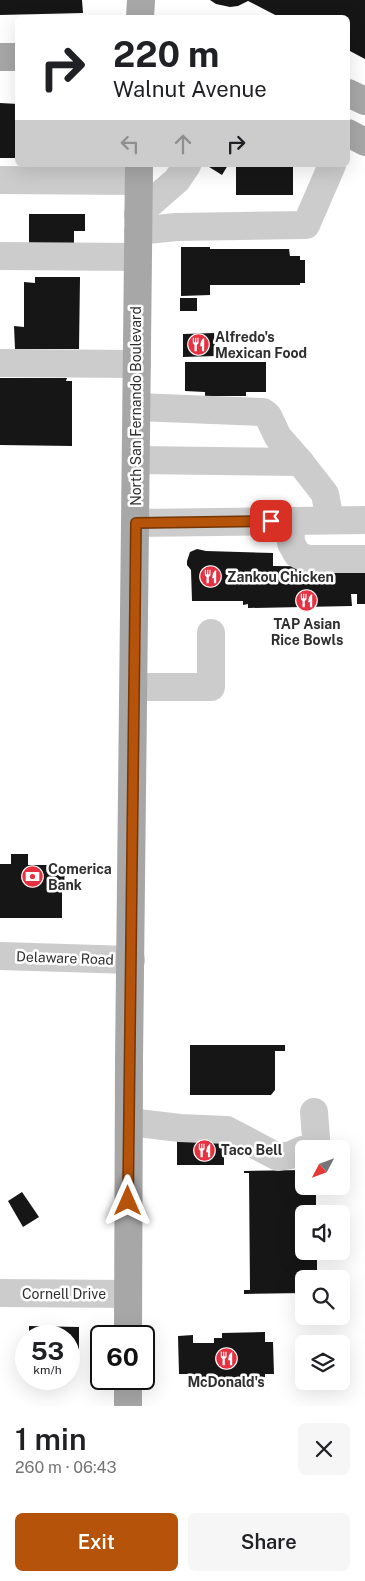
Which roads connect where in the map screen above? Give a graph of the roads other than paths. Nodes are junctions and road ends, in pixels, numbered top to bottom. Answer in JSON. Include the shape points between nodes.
{"nodes":[{"id":1,"x":141,"y":0,"type":"edge"},
{"id":2,"x":140,"y":15,"type":"edge"},
{"id":3,"x":0,"y":57,"type":"edge"},
{"id":4,"x":15,"y":57,"type":"edge"},
{"id":5,"x":350,"y":94,"type":"edge"},
{"id":6,"x":365,"y":102,"type":"edge"},
{"id":7,"x":350,"y":134,"type":"edge"},
{"id":8,"x":365,"y":142,"type":"edge"},
{"id":9,"x":186,"y":167,"type":"edge"},
{"id":10,"x":331,"y":167,"type":"edge"},
{"id":11,"x":139,"y":173,"type":"edge"},
{"id":12,"x":0,"y":180,"type":"edge"},
{"id":13,"x":138,"y":234,"type":"junction"},
{"id":14,"x":0,"y":256,"type":"edge"},
{"id":15,"x":0,"y":363,"type":"edge"},
{"id":16,"x":137,"y":364,"type":"junction"},
{"id":17,"x":136,"y":407,"type":"junction"},
{"id":18,"x":136,"y":460,"type":"junction"},
{"id":19,"x":300,"y":462,"type":"junction"},
{"id":20,"x":330,"y":520,"type":"junction"},
{"id":21,"x":365,"y":520,"type":"edge"},
{"id":22,"x":290,"y":521,"type":"junction"},
{"id":23,"x":136,"y":523,"type":"junction"},
{"id":24,"x":365,"y":559,"type":"edge"},
{"id":25,"x":211,"y":633,"type":"dead end"},
{"id":26,"x":134,"y":687,"type":"junction"},
{"id":27,"x":0,"y":956,"type":"edge"},
{"id":28,"x":131,"y":960,"type":"junction"},
{"id":29,"x":128,"y":1122,"type":"junction"},
{"id":30,"x":311,"y":1133,"type":"dead end"},
{"id":31,"x":0,"y":1294,"type":"edge"},
{"id":32,"x":128,"y":1294,"type":"junction"},
{"id":33,"x":128,"y":1325,"type":"edge"},
{"id":34,"x":128,"y":1390,"type":"edge"},
{"id":35,"x":128,"y":1406,"type":"edge"}],
"edges":[{"from":1,"to":2,"type":"main road"},
{"from":3,"to":4,"type":"main road"},
{"from":5,"to":6,"type":"main road"},
{"from":7,"to":8,"type":"main road"},
{"from":9,"to":13,"type":"street"},
{"from":10,"to":13,"type":"street","via":[[306,225],[176,228]]},
{"from":11,"to":12,"type":"street"},
{"from":11,"to":13,"type":"main road","name":"North San Fernando Boulevard"},
{"from":13,"to":14,"type":"street"},
{"from":13,"to":16,"type":"main road","name":"North San Fernando Boulevard"},
{"from":15,"to":16,"type":"street"},
{"from":16,"to":17,"type":"main road","name":"North San Fernando Boulevard"},
{"from":17,"to":18,"type":"main road","name":"North San Fernando Boulevard"},
{"from":17,"to":19,"type":"street","via":[[263,412],[278,437]]},
{"from":18,"to":19,"type":"street"},
{"from":18,"to":23,"type":"main road","name":"North San Fernando Boulevard"},
{"from":19,"to":20,"type":"street","via":[[326,494]]},
{"from":20,"to":21,"type":"street"},
{"from":20,"to":22,"type":"street"},
{"from":22,"to":23,"type":"street"},
{"from":22,"to":24,"type":"street","via":[[291,542],[297,554],[308,559]]},
{"from":23,"to":26,"type":"main road","name":"North San Fernando Boulevard"},
{"from":25,"to":26,"type":"street","via":[[211,687]]},
{"from":26,"to":28,"type":"main road","name":"North San Fernando Boulevard"},
{"from":27,"to":28,"type":"street","name":"Delaware Road"},
{"from":28,"to":29,"type":"main road","name":"North San Fernando Boulevard"},
{"from":29,"to":30,"type":"street","via":[[227,1130],[278,1157],[291,1155]]},
{"from":29,"to":32,"type":"main road","name":"North San Fernando Boulevard"},
{"from":31,"to":32,"type":"street","name":"Cornell Drive"},
{"from":32,"to":33,"type":"main road","name":"North San Fernando Boulevard"},
{"from":34,"to":35,"type":"main road"}]}
